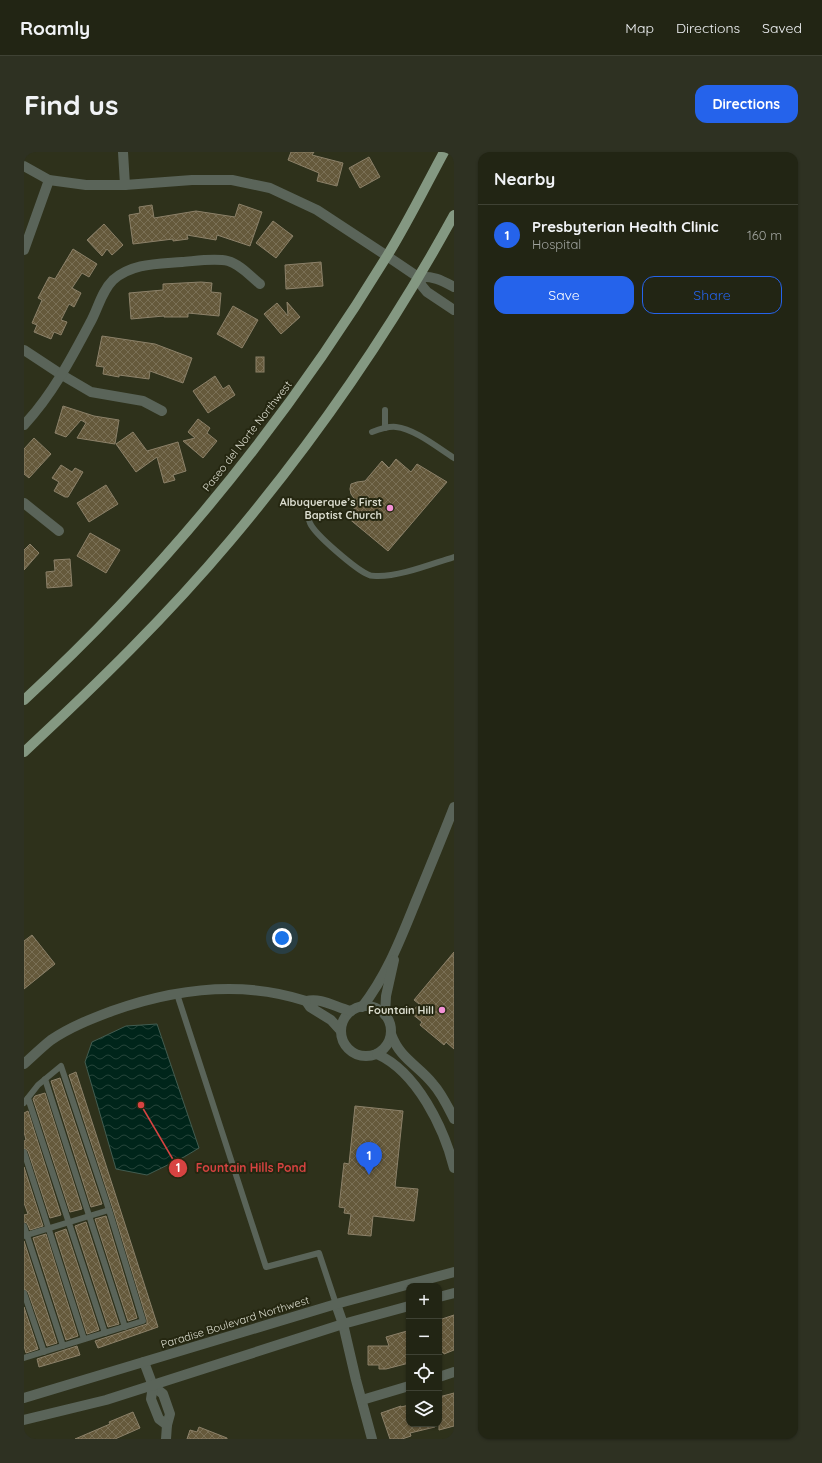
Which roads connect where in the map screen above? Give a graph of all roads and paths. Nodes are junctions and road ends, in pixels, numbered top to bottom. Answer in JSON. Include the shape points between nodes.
{"nodes":[{"id":1,"x":123,"y":152,"type":"edge"},
{"id":2,"x":444,"y":152,"type":"edge"},
{"id":3,"x":24,"y":166,"type":"edge"},
{"id":4,"x":49,"y":180,"type":"junction"},
{"id":5,"x":125,"y":185,"type":"junction"},
{"id":6,"x":454,"y":215,"type":"edge"},
{"id":7,"x":24,"y":250,"type":"edge"},
{"id":8,"x":387,"y":256,"type":"junction"},
{"id":9,"x":418,"y":277,"type":"junction"},
{"id":10,"x":260,"y":284,"type":"dead end"},
{"id":11,"x":454,"y":287,"type":"edge"},
{"id":12,"x":454,"y":310,"type":"edge"},
{"id":13,"x":24,"y":350,"type":"edge"},
{"id":14,"x":62,"y":375,"type":"junction"},
{"id":15,"x":385,"y":410,"type":"dead end"},
{"id":16,"x":162,"y":411,"type":"dead end"},
{"id":17,"x":24,"y":425,"type":"edge"},
{"id":18,"x":385,"y":428,"type":"junction"},
{"id":19,"x":372,"y":432,"type":"dead end"},
{"id":20,"x":454,"y":458,"type":"edge"},
{"id":21,"x":24,"y":503,"type":"edge"},
{"id":22,"x":309,"y":503,"type":"dead end"},
{"id":23,"x":59,"y":531,"type":"dead end"},
{"id":24,"x":454,"y":557,"type":"edge"},
{"id":25,"x":24,"y":700,"type":"edge"},
{"id":26,"x":24,"y":752,"type":"edge"},
{"id":27,"x":454,"y":807,"type":"edge"},
{"id":28,"x":395,"y":954,"type":"junction"},
{"id":29,"x":177,"y":994,"type":"junction"},
{"id":30,"x":306,"y":1001,"type":"junction"},
{"id":31,"x":362,"y":1007,"type":"junction"},
{"id":32,"x":351,"y":1012,"type":"junction"},
{"id":33,"x":384,"y":1015,"type":"junction"},
{"id":34,"x":341,"y":1032,"type":"junction"},
{"id":35,"x":391,"y":1034,"type":"junction"},
{"id":36,"x":377,"y":1054,"type":"junction"},
{"id":37,"x":24,"y":1064,"type":"edge"},
{"id":38,"x":46,"y":1079,"type":"junction"},
{"id":39,"x":26,"y":1100,"type":"edge"},
{"id":40,"x":454,"y":1119,"type":"edge"},
{"id":41,"x":24,"y":1152,"type":"edge"},
{"id":42,"x":454,"y":1168,"type":"edge"},
{"id":43,"x":109,"y":1210,"type":"junction"},
{"id":44,"x":90,"y":1216,"type":"junction"},
{"id":45,"x":69,"y":1222,"type":"junction"},
{"id":46,"x":24,"y":1226,"type":"edge"},
{"id":47,"x":49,"y":1228,"type":"junction"},
{"id":48,"x":26,"y":1235,"type":"edge"},
{"id":49,"x":454,"y":1272,"type":"edge"},
{"id":50,"x":24,"y":1293,"type":"edge"},
{"id":51,"x":454,"y":1293,"type":"edge"},
{"id":52,"x":442,"y":1296,"type":"edge"},
{"id":53,"x":336,"y":1304,"type":"junction"},
{"id":54,"x":406,"y":1307,"type":"edge"},
{"id":55,"x":343,"y":1324,"type":"junction"},
{"id":56,"x":125,"y":1327,"type":"junction"},
{"id":57,"x":105,"y":1333,"type":"junction"},
{"id":58,"x":84,"y":1340,"type":"junction"},
{"id":59,"x":63,"y":1346,"type":"junction"},
{"id":60,"x":44,"y":1352,"type":"junction"},
{"id":61,"x":24,"y":1358,"type":"edge"},
{"id":62,"x":144,"y":1362,"type":"junction"},
{"id":63,"x":454,"y":1372,"type":"edge"},
{"id":64,"x":442,"y":1376,"type":"edge"},
{"id":65,"x":153,"y":1386,"type":"junction"},
{"id":66,"x":406,"y":1387,"type":"edge"},
{"id":67,"x":24,"y":1398,"type":"edge"},
{"id":68,"x":362,"y":1400,"type":"junction"},
{"id":69,"x":24,"y":1420,"type":"edge"},
{"id":70,"x":166,"y":1439,"type":"edge"},
{"id":71,"x":372,"y":1439,"type":"edge"}],
"edges":[{"from":1,"to":5,"type":"street"},
{"from":2,"to":8,"type":"main road","name":"Paseo del Norte Northwest"},
{"from":3,"to":4,"type":"street"},
{"from":4,"to":5,"type":"street","via":[[86,186]]},
{"from":4,"to":7,"type":"street"},
{"from":5,"to":8,"type":"street","via":[[232,180],[270,188],[317,210]]},
{"from":6,"to":9,"type":"main road"},
{"from":8,"to":9,"type":"street"},
{"from":8,"to":25,"type":"main road","name":"Paseo del Norte Northwest","via":[[311,372],[224,487],[127,598]]},
{"from":9,"to":11,"type":"street","via":[[430,276]]},
{"from":9,"to":12,"type":"street","via":[[427,292]]},
{"from":9,"to":26,"type":"main road","via":[[309,442],[230,542],[140,641]]},
{"from":10,"to":14,"type":"street","via":[[228,261],[141,265],[127,271],[113,280],[102,295]]},
{"from":13,"to":14,"type":"street"},
{"from":14,"to":16,"type":"street","via":[[91,392],[143,401]]},
{"from":14,"to":17,"type":"street"},
{"from":15,"to":18,"type":"lane"},
{"from":18,"to":19,"type":"lane"},
{"from":18,"to":20,"type":"lane","via":[[395,426],[410,430]]},
{"from":21,"to":23,"type":"street"},
{"from":22,"to":24,"type":"lane","via":[[307,508],[313,529],[366,574],[396,574]]},
{"from":27,"to":28,"type":"street"},
{"from":28,"to":31,"type":"street","via":[[374,992]]},
{"from":28,"to":33,"type":"street"},
{"from":29,"to":30,"type":"street","via":[[204,990],[252,990],[282,994]]},
{"from":29,"to":37,"type":"street","via":[[131,1005],[84,1022],[51,1041]]},
{"from":29,"to":53,"type":"lane","via":[[266,1267],[319,1253]]},
{"from":30,"to":32,"type":"street","via":[[321,1000]]},
{"from":30,"to":34,"type":"street","via":[[310,1007],[331,1020]]},
{"from":31,"to":32,"type":"street"},
{"from":31,"to":33,"type":"street","via":[[374,1008]]},
{"from":32,"to":34,"type":"street","via":[[342,1024]]},
{"from":33,"to":35,"type":"street","via":[[388,1020]]},
{"from":34,"to":36,"type":"street","via":[[345,1045],[356,1054]]},
{"from":35,"to":36,"type":"street","via":[[389,1042]]},
{"from":35,"to":40,"type":"street","via":[[404,1056],[433,1083]]},
{"from":36,"to":42,"type":"street","via":[[398,1068],[422,1097],[440,1128]]},
{"from":38,"to":39,"type":"lane"},
{"from":38,"to":43,"type":"lane","via":[[61,1066]]},
{"from":38,"to":44,"type":"lane"},
{"from":39,"to":45,"type":"lane"},
{"from":41,"to":47,"type":"lane"},
{"from":43,"to":44,"type":"lane"},
{"from":43,"to":56,"type":"lane","via":[[142,1321]]},
{"from":44,"to":45,"type":"lane"},
{"from":44,"to":56,"type":"lane"},
{"from":45,"to":47,"type":"lane"},
{"from":45,"to":57,"type":"lane"},
{"from":46,"to":48,"type":"lane"},
{"from":47,"to":48,"type":"lane"},
{"from":47,"to":58,"type":"lane"},
{"from":48,"to":59,"type":"lane"},
{"from":49,"to":53,"type":"street","name":"Paradise Boulevard Northwest"},
{"from":50,"to":60,"type":"lane"},
{"from":51,"to":52,"type":"street"},
{"from":53,"to":55,"type":"street"},
{"from":53,"to":62,"type":"street","name":"Paradise Boulevard Northwest"},
{"from":54,"to":55,"type":"street"},
{"from":55,"to":65,"type":"street"},
{"from":55,"to":68,"type":"street"},
{"from":56,"to":57,"type":"lane"},
{"from":57,"to":58,"type":"lane"},
{"from":58,"to":59,"type":"lane"},
{"from":59,"to":60,"type":"lane"},
{"from":60,"to":61,"type":"lane"},
{"from":62,"to":65,"type":"street"},
{"from":62,"to":67,"type":"street","name":"Paradise Boulevard Northwest"},
{"from":63,"to":64,"type":"street"},
{"from":65,"to":69,"type":"street"},
{"from":65,"to":70,"type":"street","via":[[163,1394],[170,1414],[166,1425]]},
{"from":66,"to":68,"type":"street"},
{"from":68,"to":71,"type":"street"}]}
